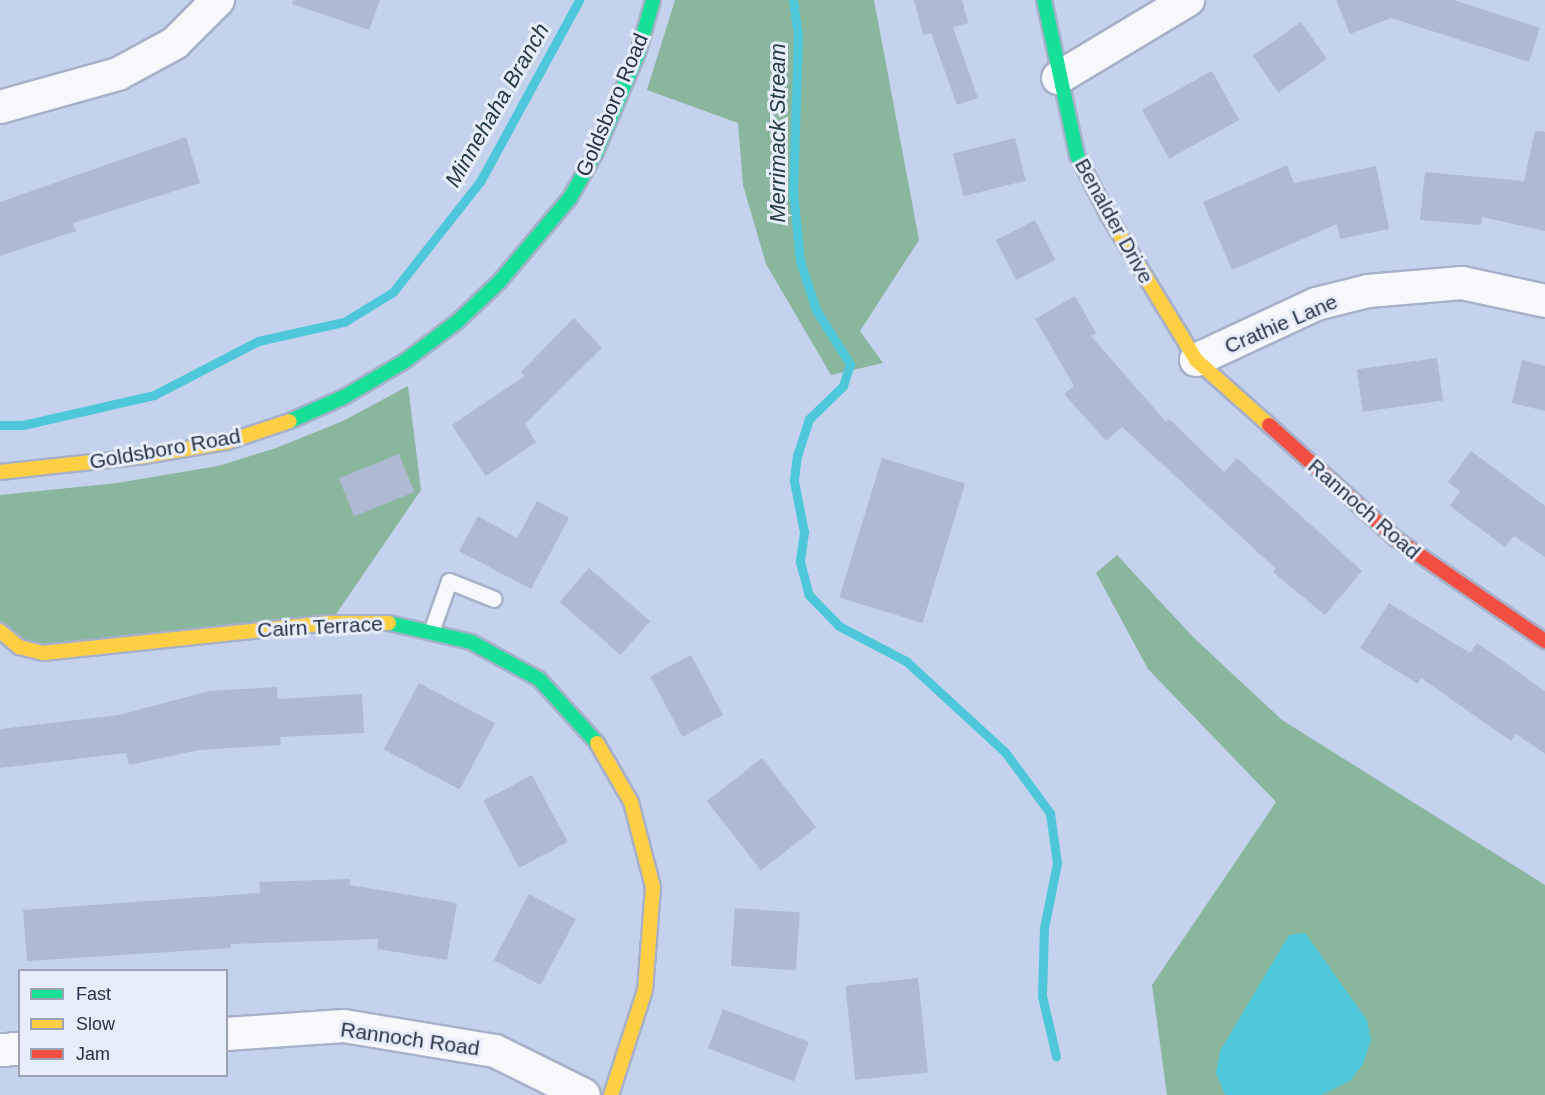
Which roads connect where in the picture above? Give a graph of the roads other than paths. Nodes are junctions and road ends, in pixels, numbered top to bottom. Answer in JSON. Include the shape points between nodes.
{"nodes":[{"id":1,"x":218,"y":0,"type":"edge"},
{"id":2,"x":653,"y":0,"type":"edge"},
{"id":3,"x":1044,"y":0,"type":"edge"},
{"id":4,"x":1188,"y":0,"type":"edge"},
{"id":5,"x":1058,"y":78,"type":"junction"},
{"id":6,"x":0,"y":107,"type":"edge"},
{"id":7,"x":1545,"y":301,"type":"edge"},
{"id":8,"x":1196,"y":360,"type":"junction"},
{"id":9,"x":0,"y":472,"type":"edge"},
{"id":10,"x":494,"y":599,"type":"dead end"},
{"id":11,"x":0,"y":631,"type":"edge"},
{"id":12,"x":431,"y":632,"type":"junction"},
{"id":13,"x":1545,"y":641,"type":"edge"},
{"id":14,"x":228,"y":1034,"type":"edge"},
{"id":15,"x":18,"y":1049,"type":"edge"},
{"id":16,"x":0,"y":1050,"type":"edge"},
{"id":17,"x":584,"y":1095,"type":"edge"},
{"id":18,"x":611,"y":1095,"type":"edge"}],
"edges":[{"from":1,"to":6,"type":"street","via":[[175,43],[118,74]]},
{"from":2,"to":9,"type":"street","name":"Goldsboro Road","via":[[633,63],[596,153],[570,198],[500,281],[457,322],[405,361],[344,396],[284,423],[227,442],[139,457]]},
{"from":3,"to":5,"type":"street","name":"Benalder Drive"},
{"from":4,"to":5,"type":"street"},
{"from":5,"to":8,"type":"street","name":"Benalder Drive","via":[[1077,155],[1118,236]]},
{"from":7,"to":8,"type":"street","name":"Crathie Lane","via":[[1462,283],[1368,291],[1316,304]]},
{"from":8,"to":13,"type":"street","name":"Rannoch Road","via":[[1396,539]]},
{"from":10,"to":12,"type":"lane","via":[[449,581]]},
{"from":11,"to":12,"type":"street","name":"Cairn Terrace","via":[[19,647],[43,653],[330,623],[395,622]]},
{"from":12,"to":18,"type":"street","name":"Cairn Terrace","via":[[471,642],[539,679],[593,735],[631,802],[652,898],[645,990]]},
{"from":14,"to":17,"type":"street","name":"Rannoch Road","via":[[344,1026],[495,1051]]},
{"from":15,"to":16,"type":"street"}]}
